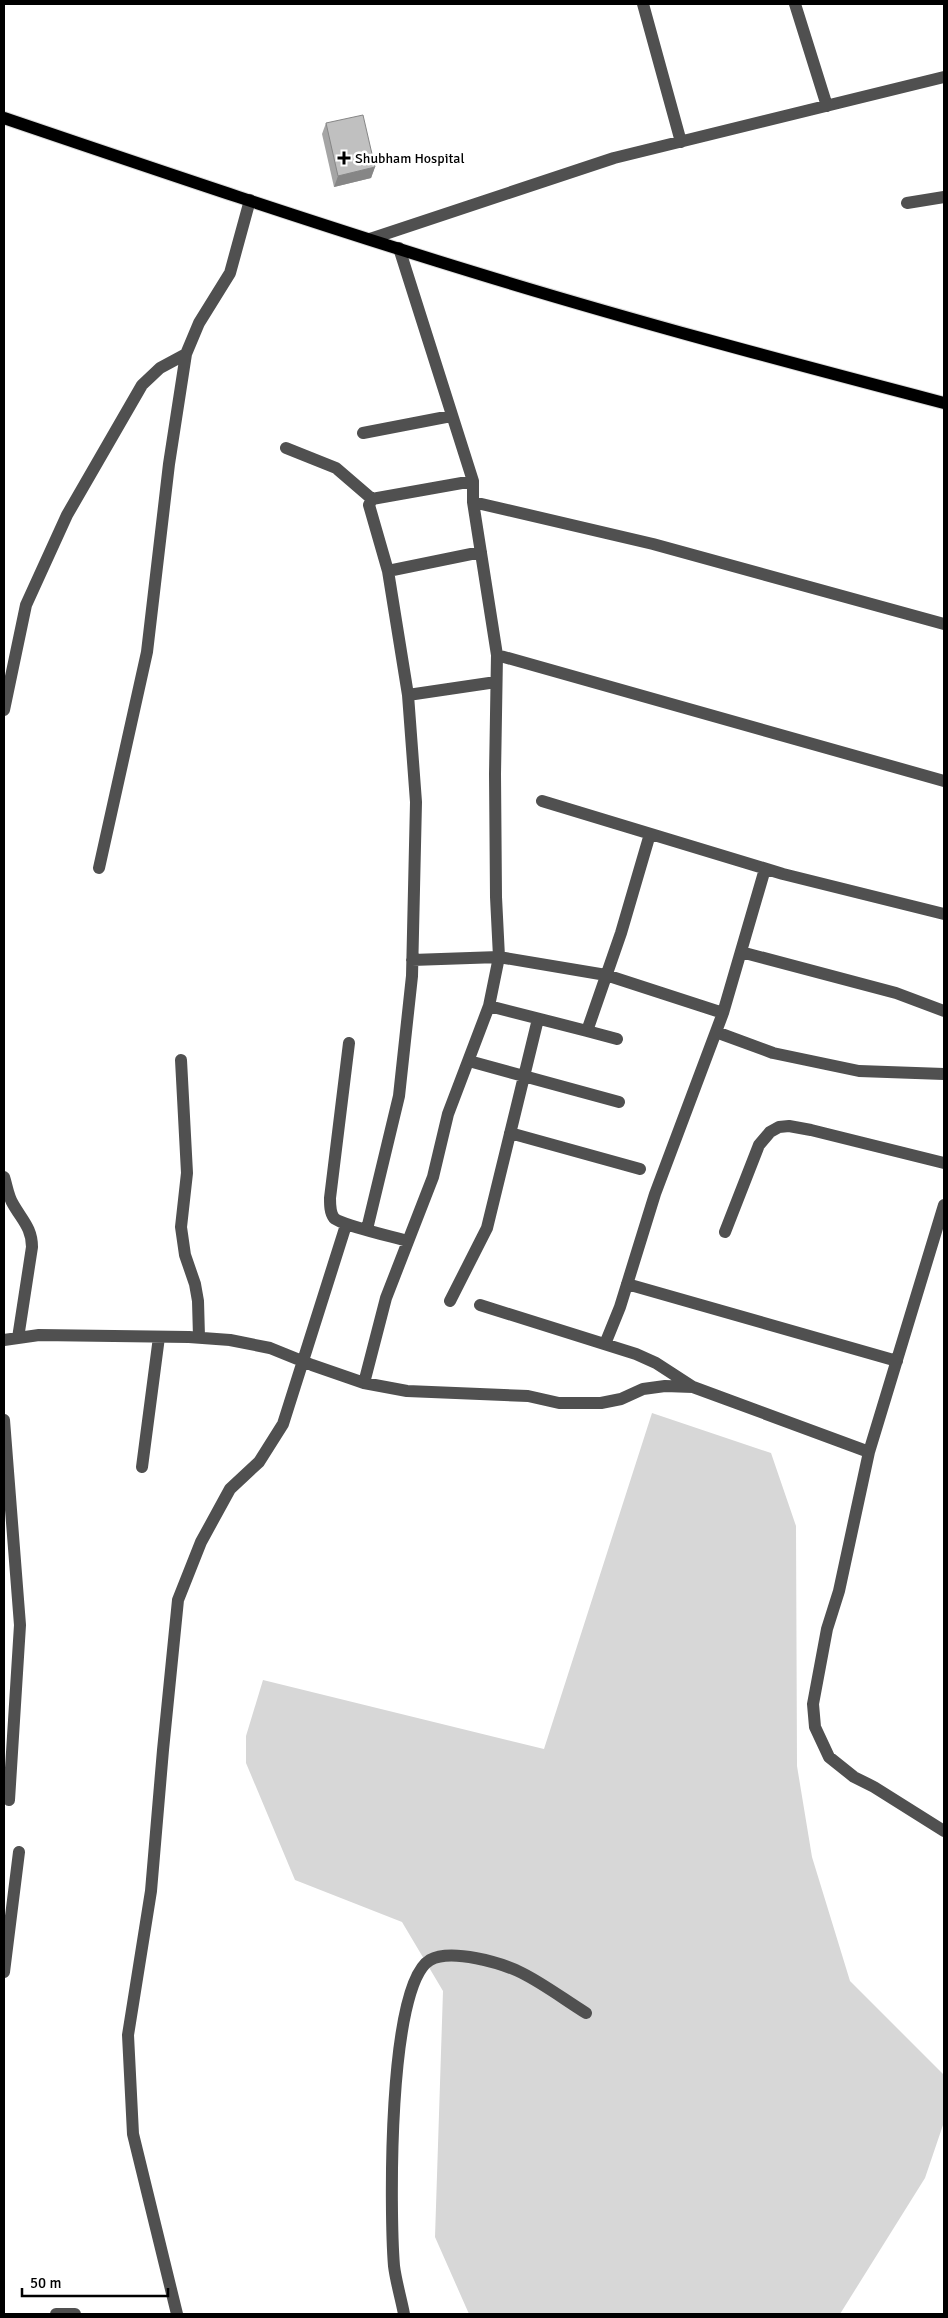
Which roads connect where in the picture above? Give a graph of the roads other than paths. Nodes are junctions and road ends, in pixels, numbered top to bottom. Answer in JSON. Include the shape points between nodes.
{"nodes":[{"id":1,"x":643,"y":4,"type":"edge"},
{"id":2,"x":795,"y":4,"type":"edge"},
{"id":3,"x":944,"y":77,"type":"edge"},
{"id":4,"x":827,"y":106,"type":"junction"},
{"id":5,"x":4,"y":118,"type":"edge"},
{"id":6,"x":681,"y":142,"type":"junction"},
{"id":7,"x":944,"y":197,"type":"edge"},
{"id":8,"x":250,"y":200,"type":"junction"},
{"id":9,"x":907,"y":203,"type":"dead end"},
{"id":10,"x":370,"y":239,"type":"junction"},
{"id":11,"x":399,"y":248,"type":"junction"},
{"id":12,"x":186,"y":354,"type":"junction"},
{"id":13,"x":944,"y":404,"type":"edge"},
{"id":14,"x":451,"y":416,"type":"junction"},
{"id":15,"x":363,"y":433,"type":"dead end"},
{"id":16,"x":286,"y":448,"type":"dead end"},
{"id":17,"x":472,"y":481,"type":"junction"},
{"id":18,"x":372,"y":499,"type":"junction"},
{"id":19,"x":473,"y":502,"type":"junction"},
{"id":20,"x":481,"y":552,"type":"junction"},
{"id":21,"x":388,"y":570,"type":"junction"},
{"id":22,"x":944,"y":624,"type":"edge"},
{"id":23,"x":497,"y":655,"type":"junction"},
{"id":24,"x":496,"y":682,"type":"junction"},
{"id":25,"x":408,"y":695,"type":"junction"},
{"id":26,"x":4,"y":710,"type":"edge"},
{"id":27,"x":944,"y":781,"type":"edge"},
{"id":28,"x":542,"y":801,"type":"dead end"},
{"id":29,"x":647,"y":833,"type":"junction"},
{"id":30,"x":99,"y":868,"type":"dead end"},
{"id":31,"x":765,"y":869,"type":"junction"},
{"id":32,"x":944,"y":914,"type":"edge"},
{"id":33,"x":741,"y":952,"type":"junction"},
{"id":34,"x":499,"y":958,"type":"junction"},
{"id":35,"x":412,"y":960,"type":"junction"},
{"id":36,"x":606,"y":975,"type":"junction"},
{"id":37,"x":489,"y":1006,"type":"junction"},
{"id":38,"x":944,"y":1011,"type":"edge"},
{"id":39,"x":723,"y":1013,"type":"junction"},
{"id":40,"x":538,"y":1019,"type":"junction"},
{"id":41,"x":587,"y":1032,"type":"junction"},
{"id":42,"x":716,"y":1032,"type":"junction"},
{"id":43,"x":617,"y":1039,"type":"dead end"},
{"id":44,"x":349,"y":1043,"type":"dead end"},
{"id":45,"x":181,"y":1060,"type":"dead end"},
{"id":46,"x":468,"y":1061,"type":"junction"},
{"id":47,"x":524,"y":1074,"type":"junction"},
{"id":48,"x":944,"y":1074,"type":"edge"},
{"id":49,"x":619,"y":1102,"type":"dead end"},
{"id":50,"x":510,"y":1132,"type":"junction"},
{"id":51,"x":944,"y":1163,"type":"edge"},
{"id":52,"x":640,"y":1169,"type":"dead end"},
{"id":53,"x":4,"y":1177,"type":"edge"},
{"id":54,"x":944,"y":1205,"type":"edge"},
{"id":55,"x":346,"y":1225,"type":"junction"},
{"id":56,"x":367,"y":1229,"type":"junction"},
{"id":57,"x":725,"y":1232,"type":"dead end"},
{"id":58,"x":407,"y":1241,"type":"junction"},
{"id":59,"x":627,"y":1284,"type":"junction"},
{"id":60,"x":450,"y":1301,"type":"dead end"},
{"id":61,"x":480,"y":1305,"type":"dead end"},
{"id":62,"x":160,"y":1337,"type":"junction"},
{"id":63,"x":199,"y":1337,"type":"junction"},
{"id":64,"x":18,"y":1338,"type":"junction"},
{"id":65,"x":4,"y":1340,"type":"edge"},
{"id":66,"x":605,"y":1344,"type":"junction"},
{"id":67,"x":897,"y":1361,"type":"junction"},
{"id":68,"x":303,"y":1362,"type":"junction"},
{"id":69,"x":364,"y":1383,"type":"junction"},
{"id":70,"x":693,"y":1386,"type":"junction"},
{"id":71,"x":4,"y":1420,"type":"edge"},
{"id":72,"x":870,"y":1452,"type":"junction"},
{"id":73,"x":142,"y":1467,"type":"dead end"},
{"id":74,"x":9,"y":1800,"type":"dead end"},
{"id":75,"x":944,"y":1831,"type":"edge"},
{"id":76,"x":19,"y":1852,"type":"dead end"},
{"id":77,"x":5,"y":1944,"type":"edge"},
{"id":78,"x":4,"y":1972,"type":"edge"},
{"id":79,"x":586,"y":2013,"type":"dead end"},
{"id":80,"x":56,"y":2314,"type":"edge"},
{"id":81,"x":75,"y":2314,"type":"edge"},
{"id":82,"x":177,"y":2314,"type":"edge"},
{"id":83,"x":404,"y":2314,"type":"edge"}],
"edges":[{"from":1,"to":6,"type":"street"},
{"from":2,"to":4,"type":"street"},
{"from":3,"to":4,"type":"street"},
{"from":4,"to":6,"type":"street"},
{"from":5,"to":8,"type":"main road"},
{"from":6,"to":10,"type":"street","via":[[614,158]]},
{"from":7,"to":9,"type":"street"},
{"from":8,"to":10,"type":"main road"},
{"from":8,"to":12,"type":"street","via":[[230,273],[199,323]]},
{"from":10,"to":11,"type":"main road"},
{"from":11,"to":13,"type":"main road","via":[[805,367]]},
{"from":11,"to":14,"type":"street"},
{"from":12,"to":26,"type":"street","via":[[160,368],[142,384],[67,515],[26,605]]},
{"from":12,"to":30,"type":"street","via":[[147,652]]},
{"from":14,"to":15,"type":"street"},
{"from":14,"to":17,"type":"street"},
{"from":16,"to":18,"type":"street","via":[[336,468]]},
{"from":17,"to":18,"type":"street"},
{"from":17,"to":19,"type":"street"},
{"from":18,"to":21,"type":"street","via":[[369,505]]},
{"from":19,"to":20,"type":"street"},
{"from":19,"to":22,"type":"street","via":[[653,544]]},
{"from":20,"to":21,"type":"street"},
{"from":20,"to":23,"type":"street"},
{"from":21,"to":25,"type":"street"},
{"from":23,"to":24,"type":"street"},
{"from":23,"to":27,"type":"street"},
{"from":24,"to":25,"type":"street"},
{"from":24,"to":34,"type":"street"},
{"from":25,"to":35,"type":"street","via":[[416,802]]},
{"from":28,"to":29,"type":"street"},
{"from":29,"to":31,"type":"street"},
{"from":29,"to":36,"type":"street"},
{"from":31,"to":32,"type":"street"},
{"from":31,"to":33,"type":"street"},
{"from":33,"to":38,"type":"street","via":[[896,994]]},
{"from":33,"to":39,"type":"street"},
{"from":34,"to":35,"type":"street"},
{"from":34,"to":36,"type":"street"},
{"from":34,"to":37,"type":"street"},
{"from":35,"to":56,"type":"street","via":[[399,1096]]},
{"from":36,"to":39,"type":"street"},
{"from":36,"to":41,"type":"street"},
{"from":37,"to":40,"type":"street"},
{"from":37,"to":46,"type":"street"},
{"from":39,"to":42,"type":"street"},
{"from":40,"to":41,"type":"street"},
{"from":40,"to":47,"type":"street"},
{"from":41,"to":43,"type":"street"},
{"from":42,"to":48,"type":"street","via":[[773,1053],[860,1071]]},
{"from":42,"to":59,"type":"street","via":[[655,1194]]},
{"from":44,"to":55,"type":"street","via":[[330,1198],[334,1218]]},
{"from":45,"to":63,"type":"street","via":[[187,1173],[181,1227],[198,1301]]},
{"from":46,"to":47,"type":"street"},
{"from":46,"to":58,"type":"street","via":[[448,1114],[433,1176]]},
{"from":47,"to":49,"type":"street"},
{"from":47,"to":50,"type":"street"},
{"from":50,"to":52,"type":"street"},
{"from":50,"to":60,"type":"street","via":[[487,1228]]},
{"from":51,"to":57,"type":"street","via":[[811,1130],[779,1127],[759,1145]]},
{"from":53,"to":64,"type":"street","via":[[12,1203],[32,1235]]},
{"from":54,"to":67,"type":"street"},
{"from":55,"to":56,"type":"street"},
{"from":55,"to":68,"type":"street"},
{"from":56,"to":58,"type":"street"},
{"from":58,"to":69,"type":"street","via":[[386,1298]]},
{"from":59,"to":66,"type":"street"},
{"from":59,"to":67,"type":"street"},
{"from":61,"to":66,"type":"street"},
{"from":62,"to":63,"type":"street"},
{"from":62,"to":64,"type":"street","via":[[38,1335]]},
{"from":62,"to":73,"type":"street"},
{"from":63,"to":68,"type":"street","via":[[270,1348]]},
{"from":64,"to":65,"type":"street"},
{"from":66,"to":70,"type":"street","via":[[656,1363]]},
{"from":67,"to":72,"type":"street"},
{"from":68,"to":69,"type":"street"},
{"from":68,"to":82,"type":"street","via":[[282,1424],[259,1462],[230,1489],[201,1542],[178,1600],[151,1891],[128,2035],[133,2134]]},
{"from":69,"to":70,"type":"street","via":[[407,1391],[528,1396],[559,1403],[601,1402],[665,1386]]},
{"from":70,"to":72,"type":"street"},
{"from":71,"to":74,"type":"street","via":[[20,1625]]},
{"from":72,"to":75,"type":"street","via":[[839,1591],[827,1628],[813,1704],[815,1727],[829,1758],[854,1778]]},
{"from":76,"to":77,"type":"street"},
{"from":77,"to":78,"type":"street"},
{"from":79,"to":83,"type":"street","via":[[521,1973],[481,1960],[451,1955],[430,1960],[418,1973],[407,2001],[392,2116],[394,2267]]},
{"from":80,"to":81,"type":"street"}]}
